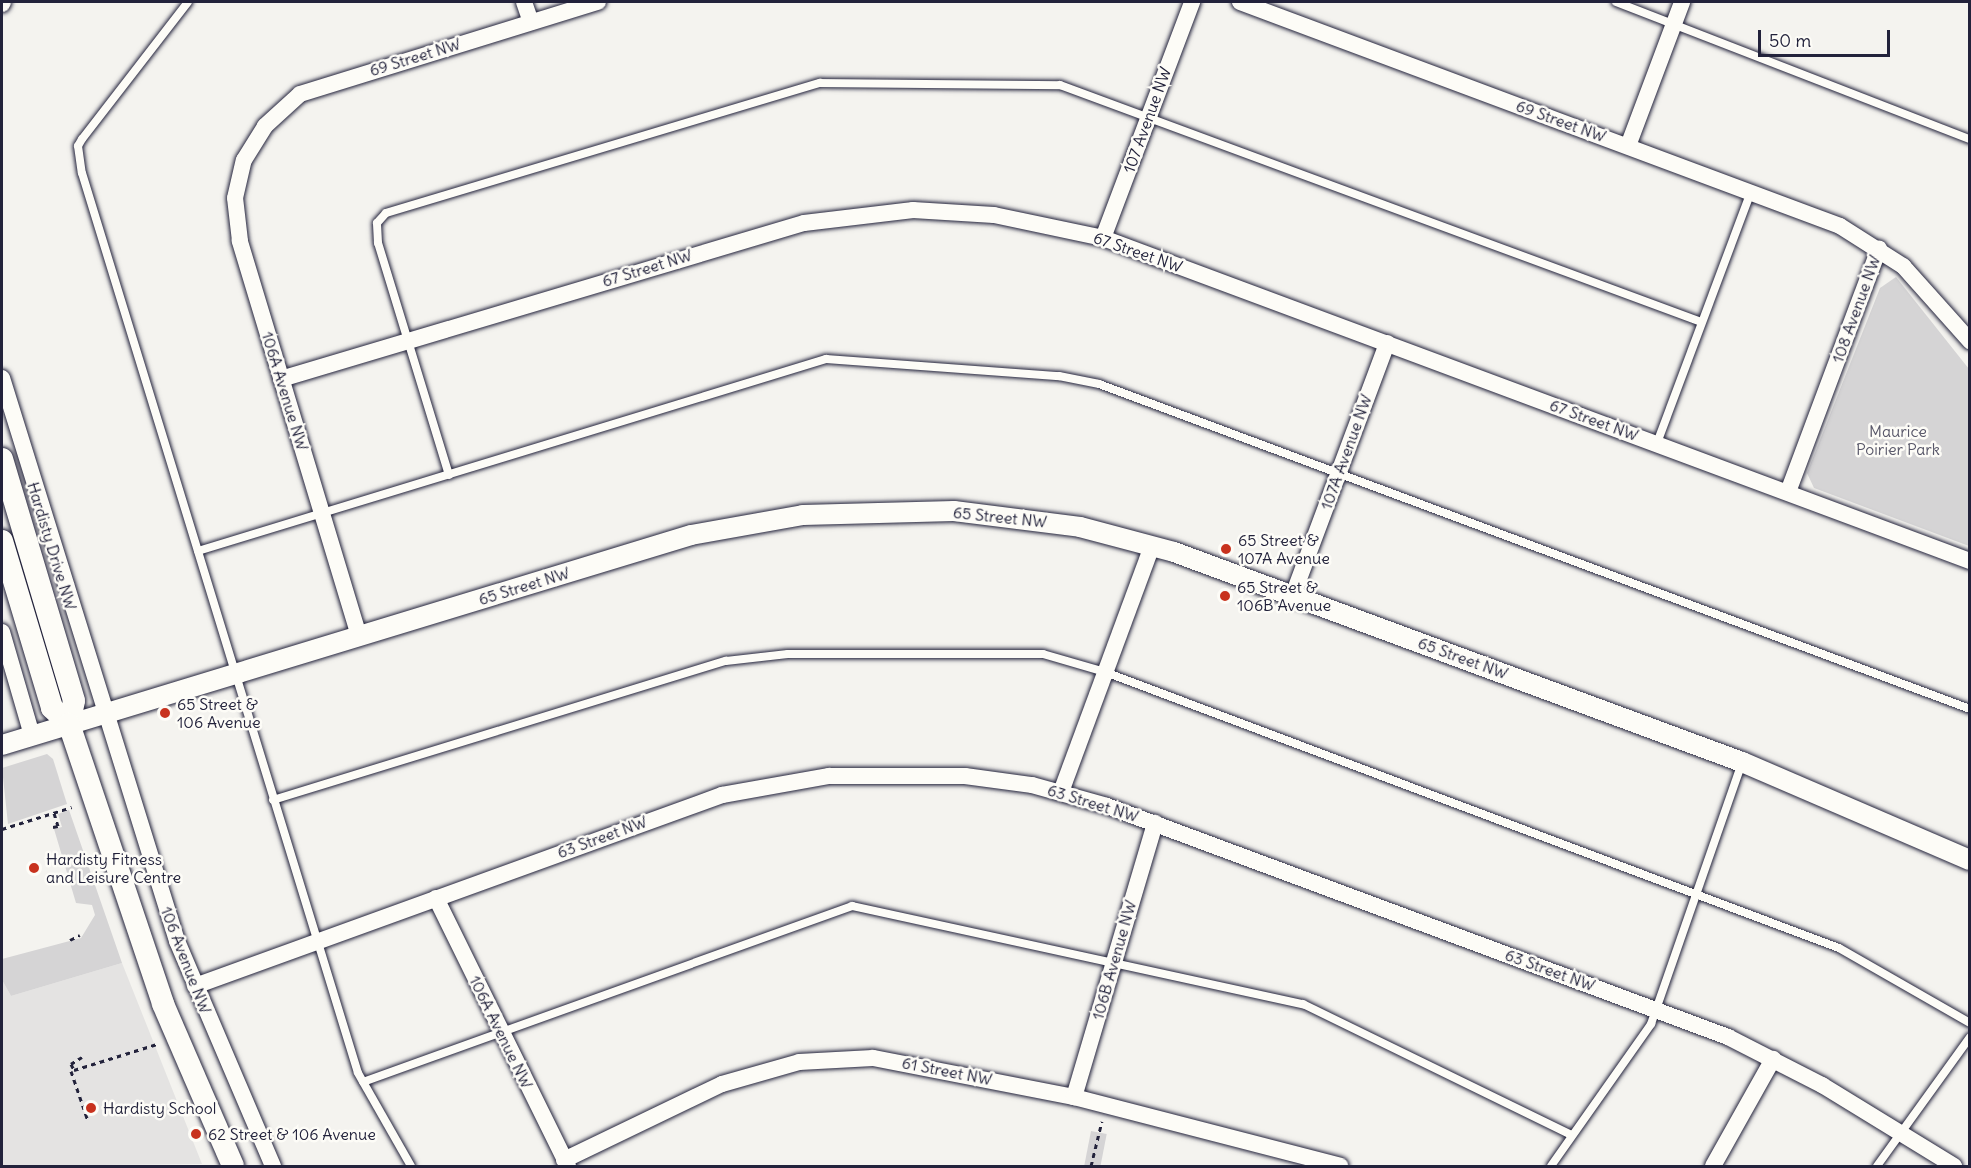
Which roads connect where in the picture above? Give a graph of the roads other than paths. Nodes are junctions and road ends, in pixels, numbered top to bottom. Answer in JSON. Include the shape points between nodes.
{"nodes":[{"id":1,"x":188,"y":2,"type":"edge"},
{"id":2,"x":525,"y":2,"type":"edge"},
{"id":3,"x":598,"y":2,"type":"edge"},
{"id":4,"x":1192,"y":2,"type":"edge"},
{"id":5,"x":1240,"y":2,"type":"edge"},
{"id":6,"x":1616,"y":2,"type":"edge"},
{"id":7,"x":1682,"y":2,"type":"edge"},
{"id":8,"x":531,"y":22,"type":"junction"},
{"id":9,"x":1673,"y":24,"type":"junction"},
{"id":10,"x":1149,"y":116,"type":"junction"},
{"id":11,"x":1970,"y":139,"type":"edge"},
{"id":12,"x":251,"y":145,"type":"joint"},
{"id":13,"x":1628,"y":146,"type":"junction"},
{"id":14,"x":1751,"y":192,"type":"junction"},
{"id":15,"x":1103,"y":238,"type":"junction"},
{"id":16,"x":1879,"y":248,"type":"junction"},
{"id":17,"x":1701,"y":322,"type":"junction"},
{"id":18,"x":407,"y":341,"type":"junction"},
{"id":19,"x":1970,"y":341,"type":"edge"},
{"id":20,"x":1387,"y":343,"type":"junction"},
{"id":21,"x":2,"y":378,"type":"edge"},
{"id":22,"x":281,"y":379,"type":"junction"},
{"id":23,"x":1657,"y":443,"type":"junction"},
{"id":24,"x":27,"y":462,"type":"junction"},
{"id":25,"x":2,"y":466,"type":"edge"},
{"id":26,"x":1338,"y":473,"type":"junction"},
{"id":27,"x":449,"y":475,"type":"junction"},
{"id":28,"x":1788,"y":492,"type":"junction"},
{"id":29,"x":321,"y":513,"type":"junction"},
{"id":30,"x":2,"y":541,"type":"edge"},
{"id":31,"x":1152,"y":546,"type":"junction"},
{"id":32,"x":198,"y":550,"type":"junction"},
{"id":33,"x":1970,"y":561,"type":"edge"},
{"id":34,"x":1293,"y":595,"type":"junction"},
{"id":35,"x":2,"y":632,"type":"edge"},
{"id":36,"x":359,"y":636,"type":"junction"},
{"id":37,"x":1105,"y":672,"type":"junction"},
{"id":38,"x":235,"y":675,"type":"junction"},
{"id":39,"x":1970,"y":709,"type":"edge"},
{"id":40,"x":103,"y":714,"type":"junction"},
{"id":41,"x":69,"y":724,"type":"junction"},
{"id":42,"x":32,"y":735,"type":"junction"},
{"id":43,"x":2,"y":745,"type":"edge"},
{"id":44,"x":1742,"y":762,"type":"junction"},
{"id":45,"x":1061,"y":792,"type":"junction"},
{"id":46,"x":273,"y":800,"type":"junction"},
{"id":47,"x":1155,"y":823,"type":"junction"},
{"id":48,"x":1970,"y":860,"type":"edge"},
{"id":49,"x":1695,"y":894,"type":"junction"},
{"id":50,"x":436,"y":898,"type":"junction"},
{"id":51,"x":315,"y":940,"type":"junction"},
{"id":52,"x":1113,"y":963,"type":"junction"},
{"id":53,"x":195,"y":986,"type":"junction"},
{"id":54,"x":1656,"y":1010,"type":"junction"},
{"id":55,"x":1970,"y":1023,"type":"edge"},
{"id":56,"x":500,"y":1030,"type":"junction"},
{"id":57,"x":1970,"y":1037,"type":"edge"},
{"id":58,"x":1773,"y":1059,"type":"junction"},
{"id":59,"x":363,"y":1082,"type":"junction"},
{"id":60,"x":1074,"y":1097,"type":"junction"},
{"id":61,"x":1901,"y":1132,"type":"junction"},
{"id":62,"x":1572,"y":1135,"type":"junction"},
{"id":63,"x":566,"y":1163,"type":"edge"},
{"id":64,"x":231,"y":1166,"type":"edge"},
{"id":65,"x":273,"y":1167,"type":"edge"},
{"id":66,"x":411,"y":1167,"type":"edge"},
{"id":67,"x":1340,"y":1167,"type":"edge"},
{"id":68,"x":1551,"y":1167,"type":"edge"},
{"id":69,"x":1713,"y":1167,"type":"edge"},
{"id":70,"x":1877,"y":1167,"type":"edge"},
{"id":71,"x":1954,"y":1167,"type":"edge"}],
"edges":[{"from":1,"to":32,"type":"lane","via":[[78,146]]},
{"from":2,"to":8,"type":"street"},
{"from":3,"to":8,"type":"street","name":"69 Street NW"},
{"from":4,"to":10,"type":"street","name":"107 Avenue NW"},
{"from":5,"to":13,"type":"street","name":"69 Street NW"},
{"from":6,"to":9,"type":"lane"},
{"from":7,"to":9,"type":"street"},
{"from":8,"to":12,"type":"street","name":"69 Street NW","via":[[300,94],[274,114]]},
{"from":9,"to":11,"type":"lane"},
{"from":9,"to":13,"type":"street"},
{"from":10,"to":15,"type":"street","name":"107 Avenue NW"},
{"from":10,"to":17,"type":"lane"},
{"from":10,"to":18,"type":"lane","via":[[1060,85],[1028,81],[820,83],[734,106],[386,213],[377,223],[378,243]]},
{"from":12,"to":22,"type":"street","name":"106A Avenue NW","via":[[238,177],[236,219]]},
{"from":13,"to":14,"type":"street","name":"69 Street NW"},
{"from":14,"to":16,"type":"street","name":"69 Street NW","via":[[1840,226]]},
{"from":14,"to":17,"type":"lane"},
{"from":15,"to":18,"type":"street","name":"67 Street NW","via":[[1027,219],[947,211],[840,215]]},
{"from":15,"to":20,"type":"street","name":"67 Street NW"},
{"from":16,"to":19,"type":"street","name":"108 Avenue NW","via":[[1930,291]]},
{"from":16,"to":28,"type":"street","name":"108 Avenue NW"},
{"from":17,"to":23,"type":"lane"},
{"from":18,"to":22,"type":"street","name":"67 Street NW"},
{"from":18,"to":27,"type":"lane"},
{"from":20,"to":23,"type":"street","name":"67 Street NW"},
{"from":20,"to":26,"type":"street","name":"107A Avenue NW"},
{"from":21,"to":24,"type":"street","name":"Hardisty Drive NW"},
{"from":22,"to":29,"type":"street","name":"106A Avenue NW"},
{"from":23,"to":28,"type":"street","name":"67 Street NW"},
{"from":24,"to":25,"type":"street"},
{"from":24,"to":40,"type":"street","name":"Hardisty Drive NW"},
{"from":25,"to":41,"type":"main road","via":[[74,701]]},
{"from":26,"to":27,"type":"lane","via":[[1079,379],[838,357]]},
{"from":26,"to":34,"type":"street","name":"107A Avenue NW"},
{"from":26,"to":39,"type":"lane"},
{"from":27,"to":29,"type":"lane"},
{"from":28,"to":33,"type":"street","name":"67 Street NW"},
{"from":29,"to":32,"type":"lane"},
{"from":29,"to":36,"type":"street","name":"106A Avenue NW"},
{"from":30,"to":41,"type":"main road","via":[[52,708]]},
{"from":31,"to":34,"type":"street","name":"65 Street NW"},
{"from":31,"to":36,"type":"street","name":"65 Street NW","via":[[1009,516],[909,510],[803,515],[691,535]]},
{"from":31,"to":37,"type":"street"},
{"from":32,"to":38,"type":"lane"},
{"from":34,"to":44,"type":"street","name":"65 Street NW"},
{"from":35,"to":42,"type":"street"},
{"from":36,"to":38,"type":"street","name":"65 Street NW"},
{"from":37,"to":45,"type":"street"},
{"from":37,"to":46,"type":"lane","via":[[1043,654],[994,651],[726,661]]},
{"from":37,"to":49,"type":"lane"},
{"from":38,"to":40,"type":"street","name":"65 Street NW"},
{"from":38,"to":46,"type":"lane"},
{"from":40,"to":41,"type":"street","name":"65 Street NW"},
{"from":40,"to":53,"type":"street","name":"106 Avenue NW"},
{"from":41,"to":42,"type":"street","name":"65 Street NW"},
{"from":41,"to":64,"type":"main road","via":[[156,983]]},
{"from":42,"to":43,"type":"street","name":"65 Street NW"},
{"from":44,"to":48,"type":"street","name":"65 Street NW"},
{"from":44,"to":49,"type":"lane"},
{"from":45,"to":47,"type":"street","name":"63 Street NW"},
{"from":45,"to":50,"type":"street","name":"63 Street NW","via":[[926,773],[789,781],[685,807]]},
{"from":46,"to":51,"type":"lane"},
{"from":47,"to":52,"type":"street","name":"106B Avenue NW"},
{"from":47,"to":54,"type":"street","name":"63 Street NW"},
{"from":49,"to":54,"type":"lane"},
{"from":49,"to":55,"type":"lane","via":[[1857,955]]},
{"from":50,"to":51,"type":"street","name":"63 Street NW"},
{"from":50,"to":56,"type":"street","name":"106A Avenue NW"},
{"from":51,"to":53,"type":"street","name":"63 Street NW"},
{"from":51,"to":59,"type":"lane"},
{"from":52,"to":56,"type":"lane","via":[[852,906]]},
{"from":52,"to":60,"type":"street","name":"106B Avenue NW"},
{"from":52,"to":62,"type":"lane","via":[[1303,1004]]},
{"from":53,"to":65,"type":"street","name":"106 Avenue NW"},
{"from":54,"to":58,"type":"street","name":"63 Street NW"},
{"from":54,"to":62,"type":"lane"},
{"from":56,"to":59,"type":"lane"},
{"from":56,"to":63,"type":"street","name":"106A Avenue NW"},
{"from":57,"to":61,"type":"lane"},
{"from":58,"to":61,"type":"street","name":"63 Street NW"},
{"from":58,"to":69,"type":"street"},
{"from":59,"to":66,"type":"lane"},
{"from":60,"to":63,"type":"street","name":"61 Street NW","via":[[904,1062],[799,1062],[722,1084]]},
{"from":60,"to":67,"type":"street","name":"61 Street NW"},
{"from":61,"to":70,"type":"lane"},
{"from":61,"to":71,"type":"street","name":"63 Street NW"},
{"from":62,"to":68,"type":"lane"}]}
